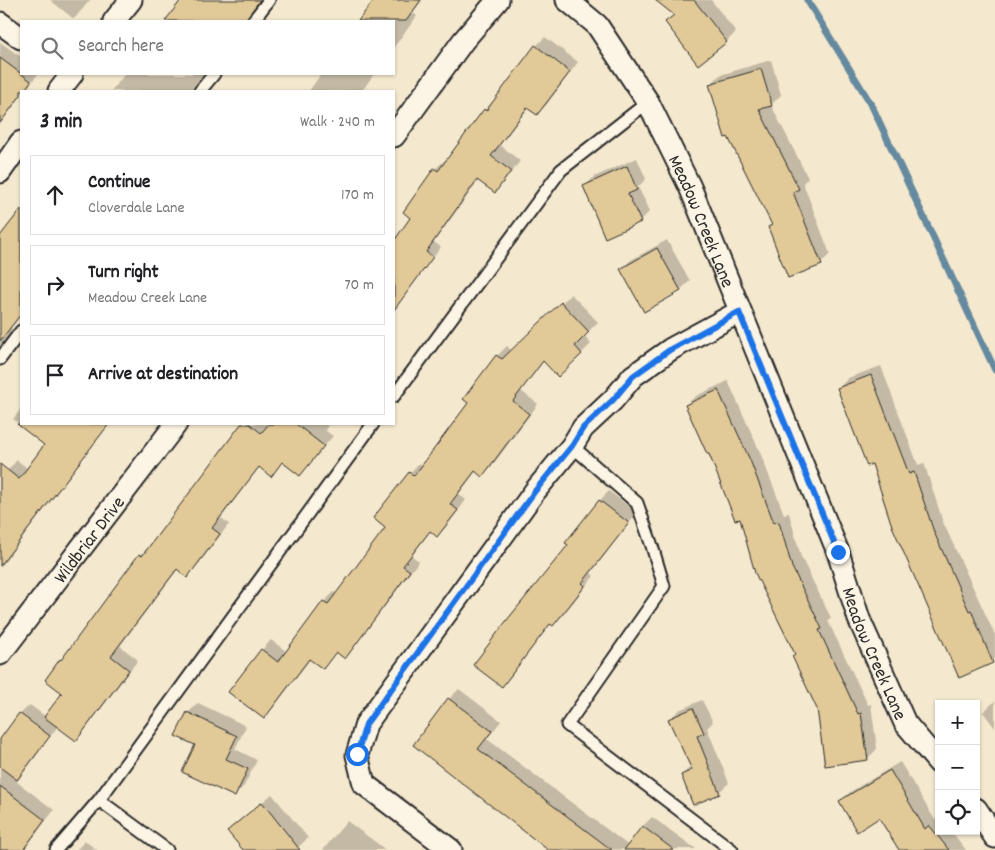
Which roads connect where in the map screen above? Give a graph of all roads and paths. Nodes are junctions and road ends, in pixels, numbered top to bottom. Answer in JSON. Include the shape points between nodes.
{"nodes":[{"id":1,"x":131,"y":0,"type":"edge"},
{"id":2,"x":269,"y":0,"type":"edge"},
{"id":3,"x":498,"y":0,"type":"edge"},
{"id":4,"x":567,"y":0,"type":"edge"},
{"id":5,"x":115,"y":20,"type":"edge"},
{"id":6,"x":254,"y":20,"type":"edge"},
{"id":7,"x":0,"y":23,"type":"edge"},
{"id":8,"x":20,"y":37,"type":"edge"},
{"id":9,"x":71,"y":75,"type":"edge"},
{"id":10,"x":213,"y":75,"type":"edge"},
{"id":11,"x":60,"y":90,"type":"edge"},
{"id":12,"x":201,"y":90,"type":"edge"},
{"id":13,"x":648,"y":102,"type":"junction"},
{"id":14,"x":395,"y":135,"type":"edge"},
{"id":15,"x":20,"y":143,"type":"edge"},
{"id":16,"x":0,"y":172,"type":"edge"},
{"id":17,"x":739,"y":312,"type":"junction"},
{"id":18,"x":20,"y":332,"type":"edge"},
{"id":19,"x":0,"y":359,"type":"edge"},
{"id":20,"x":395,"y":395,"type":"edge"},
{"id":21,"x":175,"y":425,"type":"edge"},
{"id":22,"x":373,"y":425,"type":"edge"},
{"id":23,"x":572,"y":446,"type":"junction"},
{"id":24,"x":0,"y":654,"type":"edge"},
{"id":25,"x":935,"y":758,"type":"edge"},
{"id":26,"x":99,"y":800,"type":"junction"},
{"id":27,"x":980,"y":815,"type":"edge"},
{"id":28,"x":995,"y":837,"type":"edge"},
{"id":29,"x":56,"y":850,"type":"edge"},
{"id":30,"x":167,"y":850,"type":"edge"},
{"id":31,"x":451,"y":850,"type":"edge"},
{"id":32,"x":732,"y":850,"type":"edge"}],
"edges":[{"from":1,"to":5,"type":"street"},
{"from":2,"to":6,"type":"lane"},
{"from":3,"to":14,"type":"street"},
{"from":4,"to":13,"type":"street","name":"Meadow Creek Lane","via":[[597,25]]},
{"from":7,"to":8,"type":"street"},
{"from":9,"to":11,"type":"street"},
{"from":10,"to":12,"type":"lane"},
{"from":13,"to":17,"type":"street","name":"Meadow Creek Lane","via":[[690,187]]},
{"from":13,"to":20,"type":"lane","via":[[561,170]]},
{"from":15,"to":16,"type":"street"},
{"from":17,"to":23,"type":"street","via":[[671,349],[633,376],[583,428]]},
{"from":17,"to":25,"type":"street","name":"Meadow Creek Lane","via":[[838,552],[859,619],[906,723]]},
{"from":18,"to":19,"type":"lane"},
{"from":21,"to":24,"type":"street","name":"Wildbriar Drive"},
{"from":22,"to":26,"type":"lane"},
{"from":23,"to":31,"type":"street","via":[[535,491],[366,724],[359,747],[357,754],[364,784]]},
{"from":23,"to":32,"type":"lane","via":[[637,503],[664,586],[567,725]]},
{"from":26,"to":29,"type":"lane"},
{"from":26,"to":30,"type":"lane"},
{"from":27,"to":28,"type":"street"}]}
